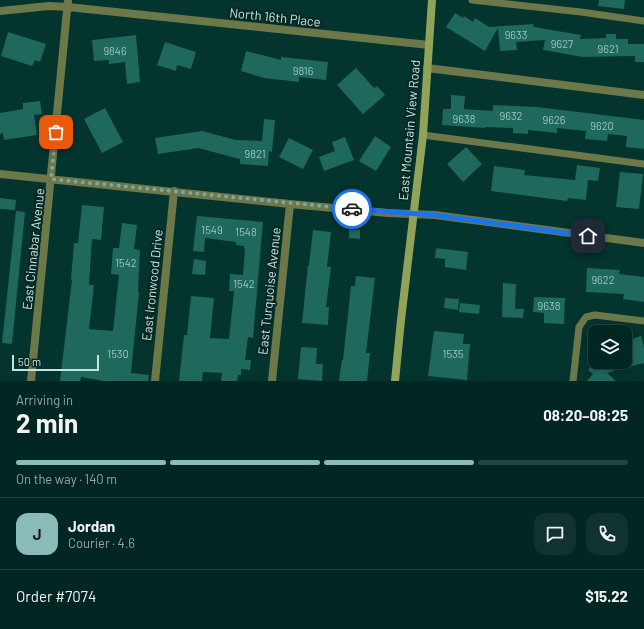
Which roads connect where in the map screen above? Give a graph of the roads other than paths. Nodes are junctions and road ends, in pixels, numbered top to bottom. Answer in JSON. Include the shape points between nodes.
{"nodes":[{"id":1,"x":432,"y":0,"type":"edge"},
{"id":2,"x":472,"y":0,"type":"edge"},
{"id":3,"x":68,"y":4,"type":"edge"},
{"id":4,"x":0,"y":11,"type":"edge"},
{"id":5,"x":644,"y":21,"type":"edge"},
{"id":6,"x":429,"y":45,"type":"junction"},
{"id":7,"x":427,"y":68,"type":"junction"},
{"id":8,"x":644,"y":95,"type":"edge"},
{"id":9,"x":423,"y":135,"type":"junction"},
{"id":10,"x":644,"y":164,"type":"edge"},
{"id":11,"x":0,"y":174,"type":"edge"},
{"id":12,"x":51,"y":179,"type":"junction"},
{"id":13,"x":174,"y":192,"type":"junction"},
{"id":14,"x":290,"y":204,"type":"junction"},
{"id":15,"x":413,"y":214,"type":"junction"},
{"id":16,"x":644,"y":243,"type":"edge"},
{"id":17,"x":644,"y":321,"type":"edge"},
{"id":18,"x":31,"y":381,"type":"edge"},
{"id":19,"x":155,"y":381,"type":"edge"},
{"id":20,"x":272,"y":381,"type":"edge"},
{"id":21,"x":395,"y":381,"type":"edge"},
{"id":22,"x":573,"y":381,"type":"edge"}],
"edges":[{"from":1,"to":6,"type":"street","name":"East Mountain View Road"},
{"from":2,"to":5,"type":"lane"},
{"from":3,"to":4,"type":"street","name":"North 16th Place"},
{"from":3,"to":6,"type":"street","name":"North 16th Place"},
{"from":3,"to":12,"type":"street","name":"East Cinnabar Avenue"},
{"from":6,"to":7,"type":"street","name":"East Mountain View Road"},
{"from":7,"to":8,"type":"street"},
{"from":7,"to":9,"type":"street","name":"East Mountain View Road"},
{"from":9,"to":10,"type":"lane"},
{"from":9,"to":15,"type":"street","name":"East Mountain View Road"},
{"from":11,"to":12,"type":"street"},
{"from":12,"to":13,"type":"street"},
{"from":12,"to":18,"type":"street","name":"East Cinnabar Avenue"},
{"from":13,"to":14,"type":"street"},
{"from":13,"to":19,"type":"street","name":"East Ironwood Drive"},
{"from":14,"to":15,"type":"street"},
{"from":14,"to":20,"type":"street","name":"East Turquoise Avenue"},
{"from":15,"to":16,"type":"street"},
{"from":15,"to":21,"type":"street","name":"East Mountain View Road"},
{"from":17,"to":22,"type":"lane","via":[[595,315],[586,317],[579,327]]}]}
